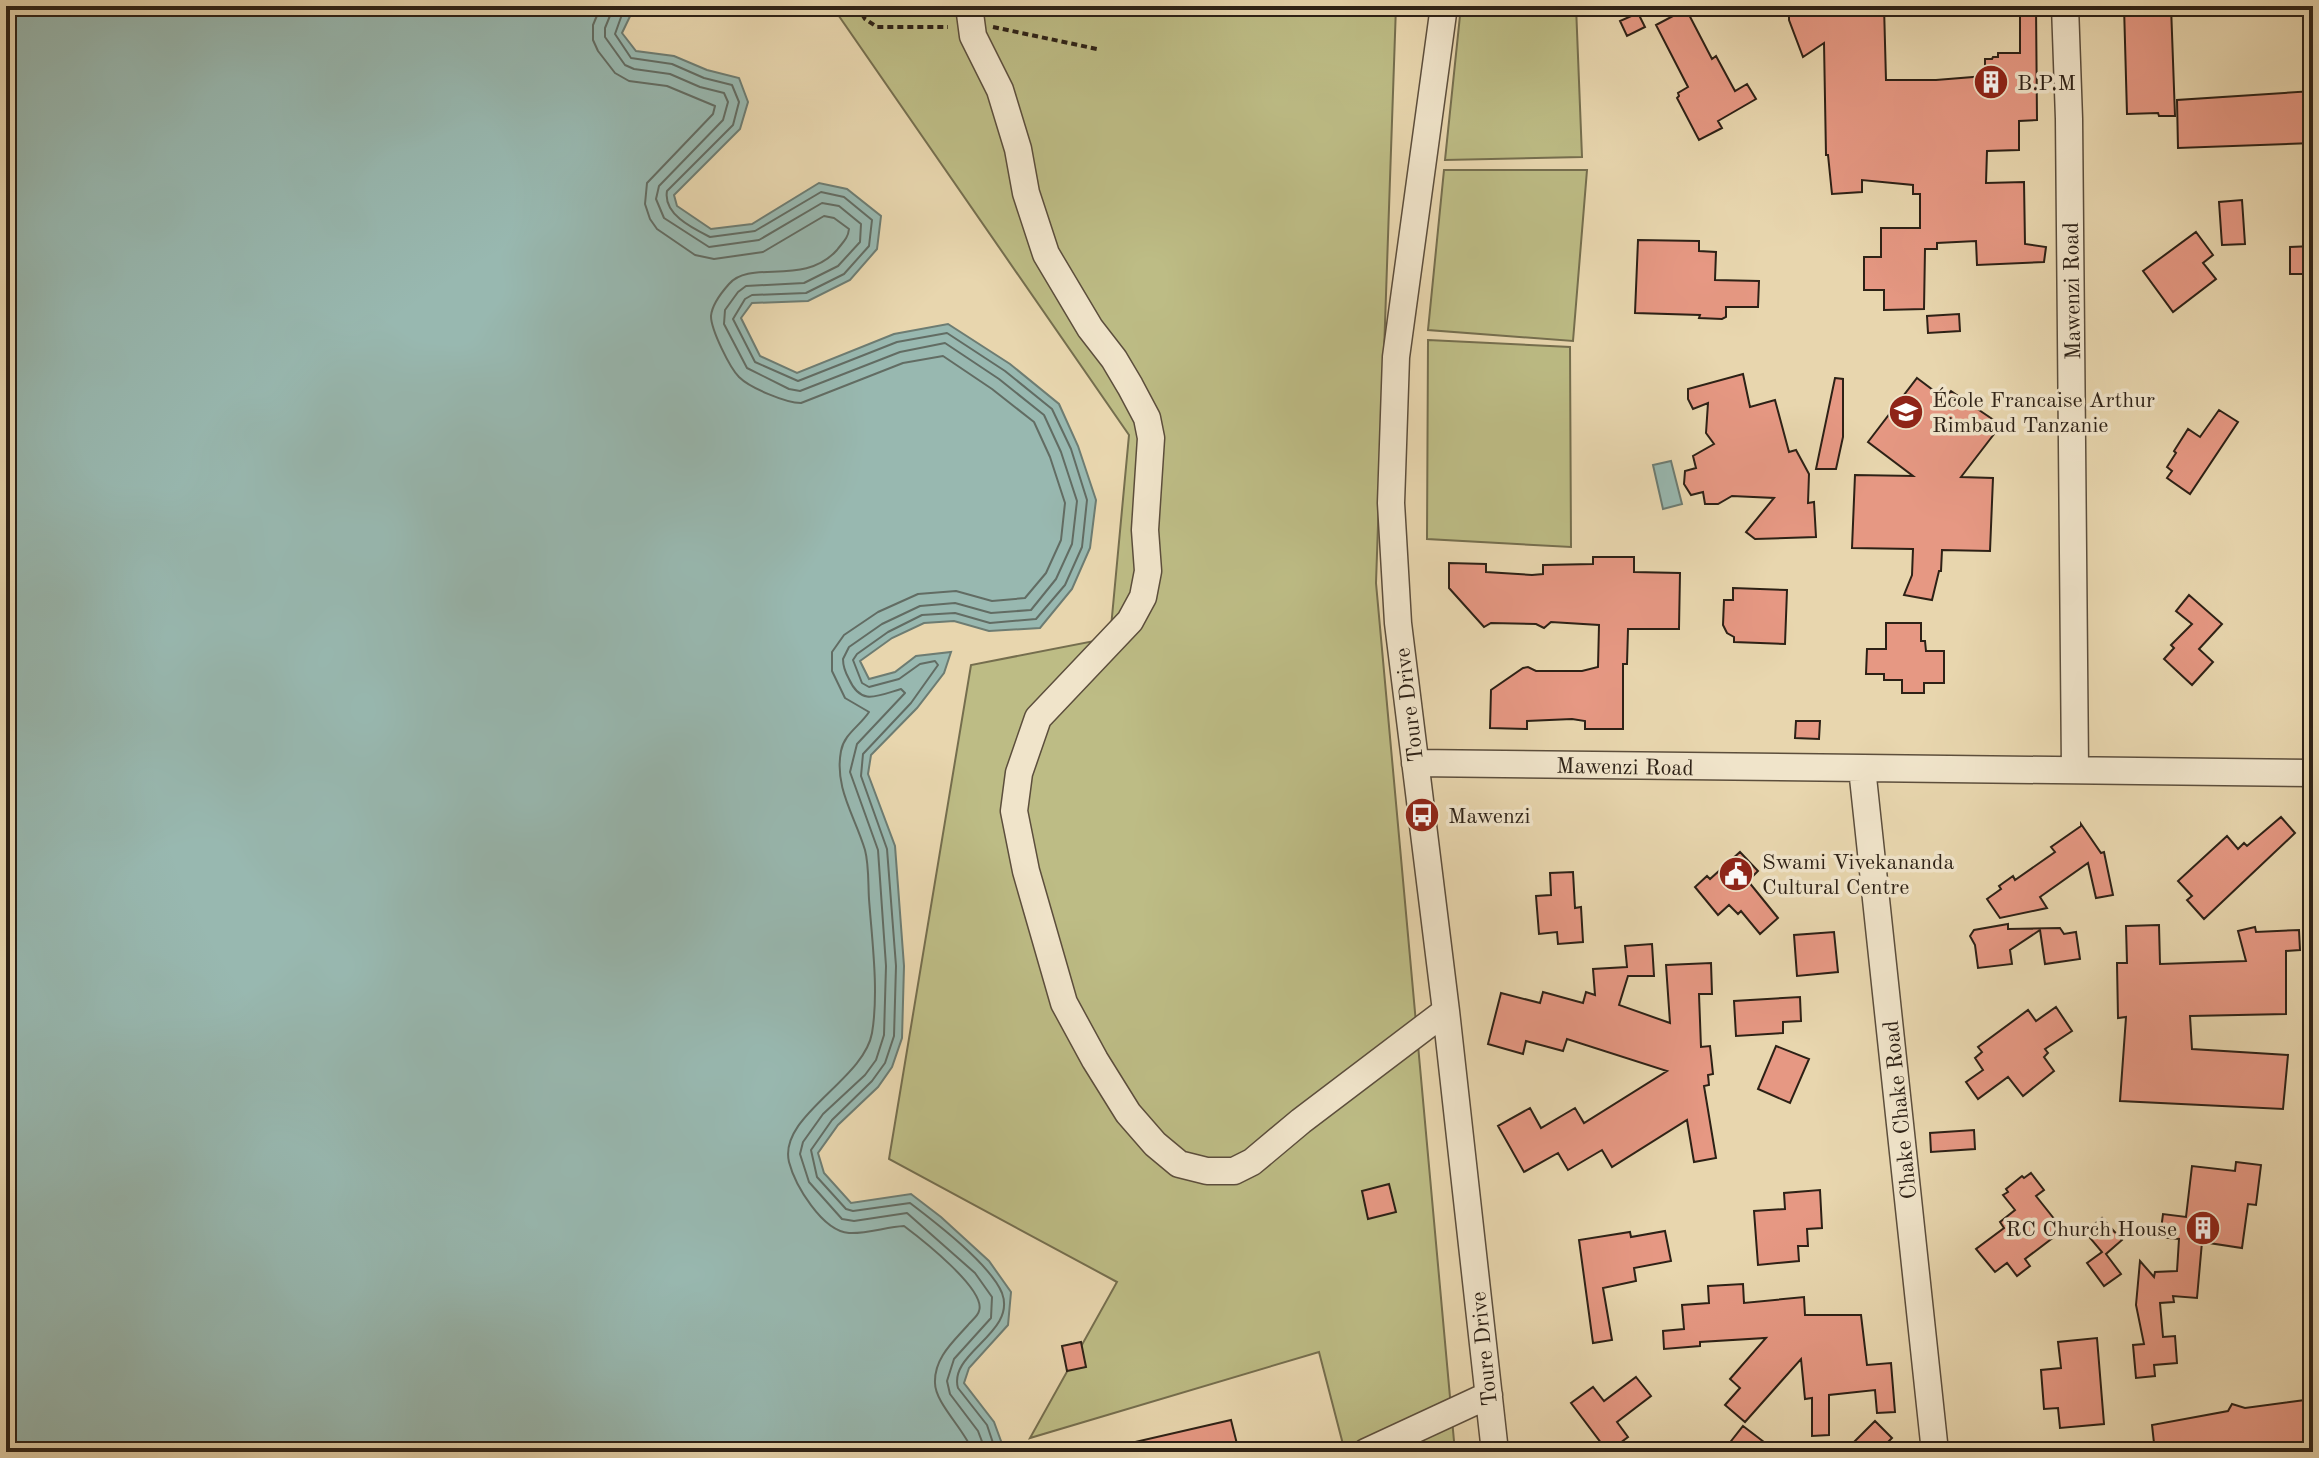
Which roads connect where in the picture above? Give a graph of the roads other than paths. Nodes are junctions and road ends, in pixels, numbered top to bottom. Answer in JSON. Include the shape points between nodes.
{"nodes":[{"id":1,"x":1444,"y":6,"type":"edge"},
{"id":2,"x":2065,"y":6,"type":"edge"},
{"id":3,"x":970,"y":16,"type":"edge"},
{"id":4,"x":1415,"y":763,"type":"junction"},
{"id":5,"x":1862,"y":768,"type":"junction"},
{"id":6,"x":2075,"y":769,"type":"junction"},
{"id":7,"x":2313,"y":773,"type":"edge"},
{"id":8,"x":1446,"y":1011,"type":"junction"},
{"id":9,"x":1489,"y":1395,"type":"junction"},
{"id":10,"x":1366,"y":1452,"type":"edge"},
{"id":11,"x":1495,"y":1452,"type":"edge"},
{"id":12,"x":1935,"y":1452,"type":"edge"}],
"edges":[{"from":1,"to":4,"type":"street","name":"Toure Drive","via":[[1396,357],[1391,518]]},
{"from":2,"to":6,"type":"street","name":"Mawenzi Road"},
{"from":3,"to":8,"type":"street","via":[[973,36],[1000,90],[1046,254],[1130,386],[1151,438],[1143,597],[1130,621],[1038,718],[1019,773],[1014,811],[1064,1003],[1128,1113],[1179,1164],[1207,1171],[1234,1171],[1252,1162]]},
{"from":4,"to":5,"type":"street","name":"Mawenzi Road"},
{"from":4,"to":8,"type":"street","name":"Toure Drive"},
{"from":5,"to":6,"type":"street","name":"Mawenzi Road"},
{"from":5,"to":12,"type":"street","name":"Chake Chake Road"},
{"from":6,"to":7,"type":"street","name":"Mawenzi Road"},
{"from":8,"to":9,"type":"street","name":"Toure Drive"},
{"from":9,"to":10,"type":"street"},
{"from":9,"to":11,"type":"street","name":"Toure Drive"}]}
